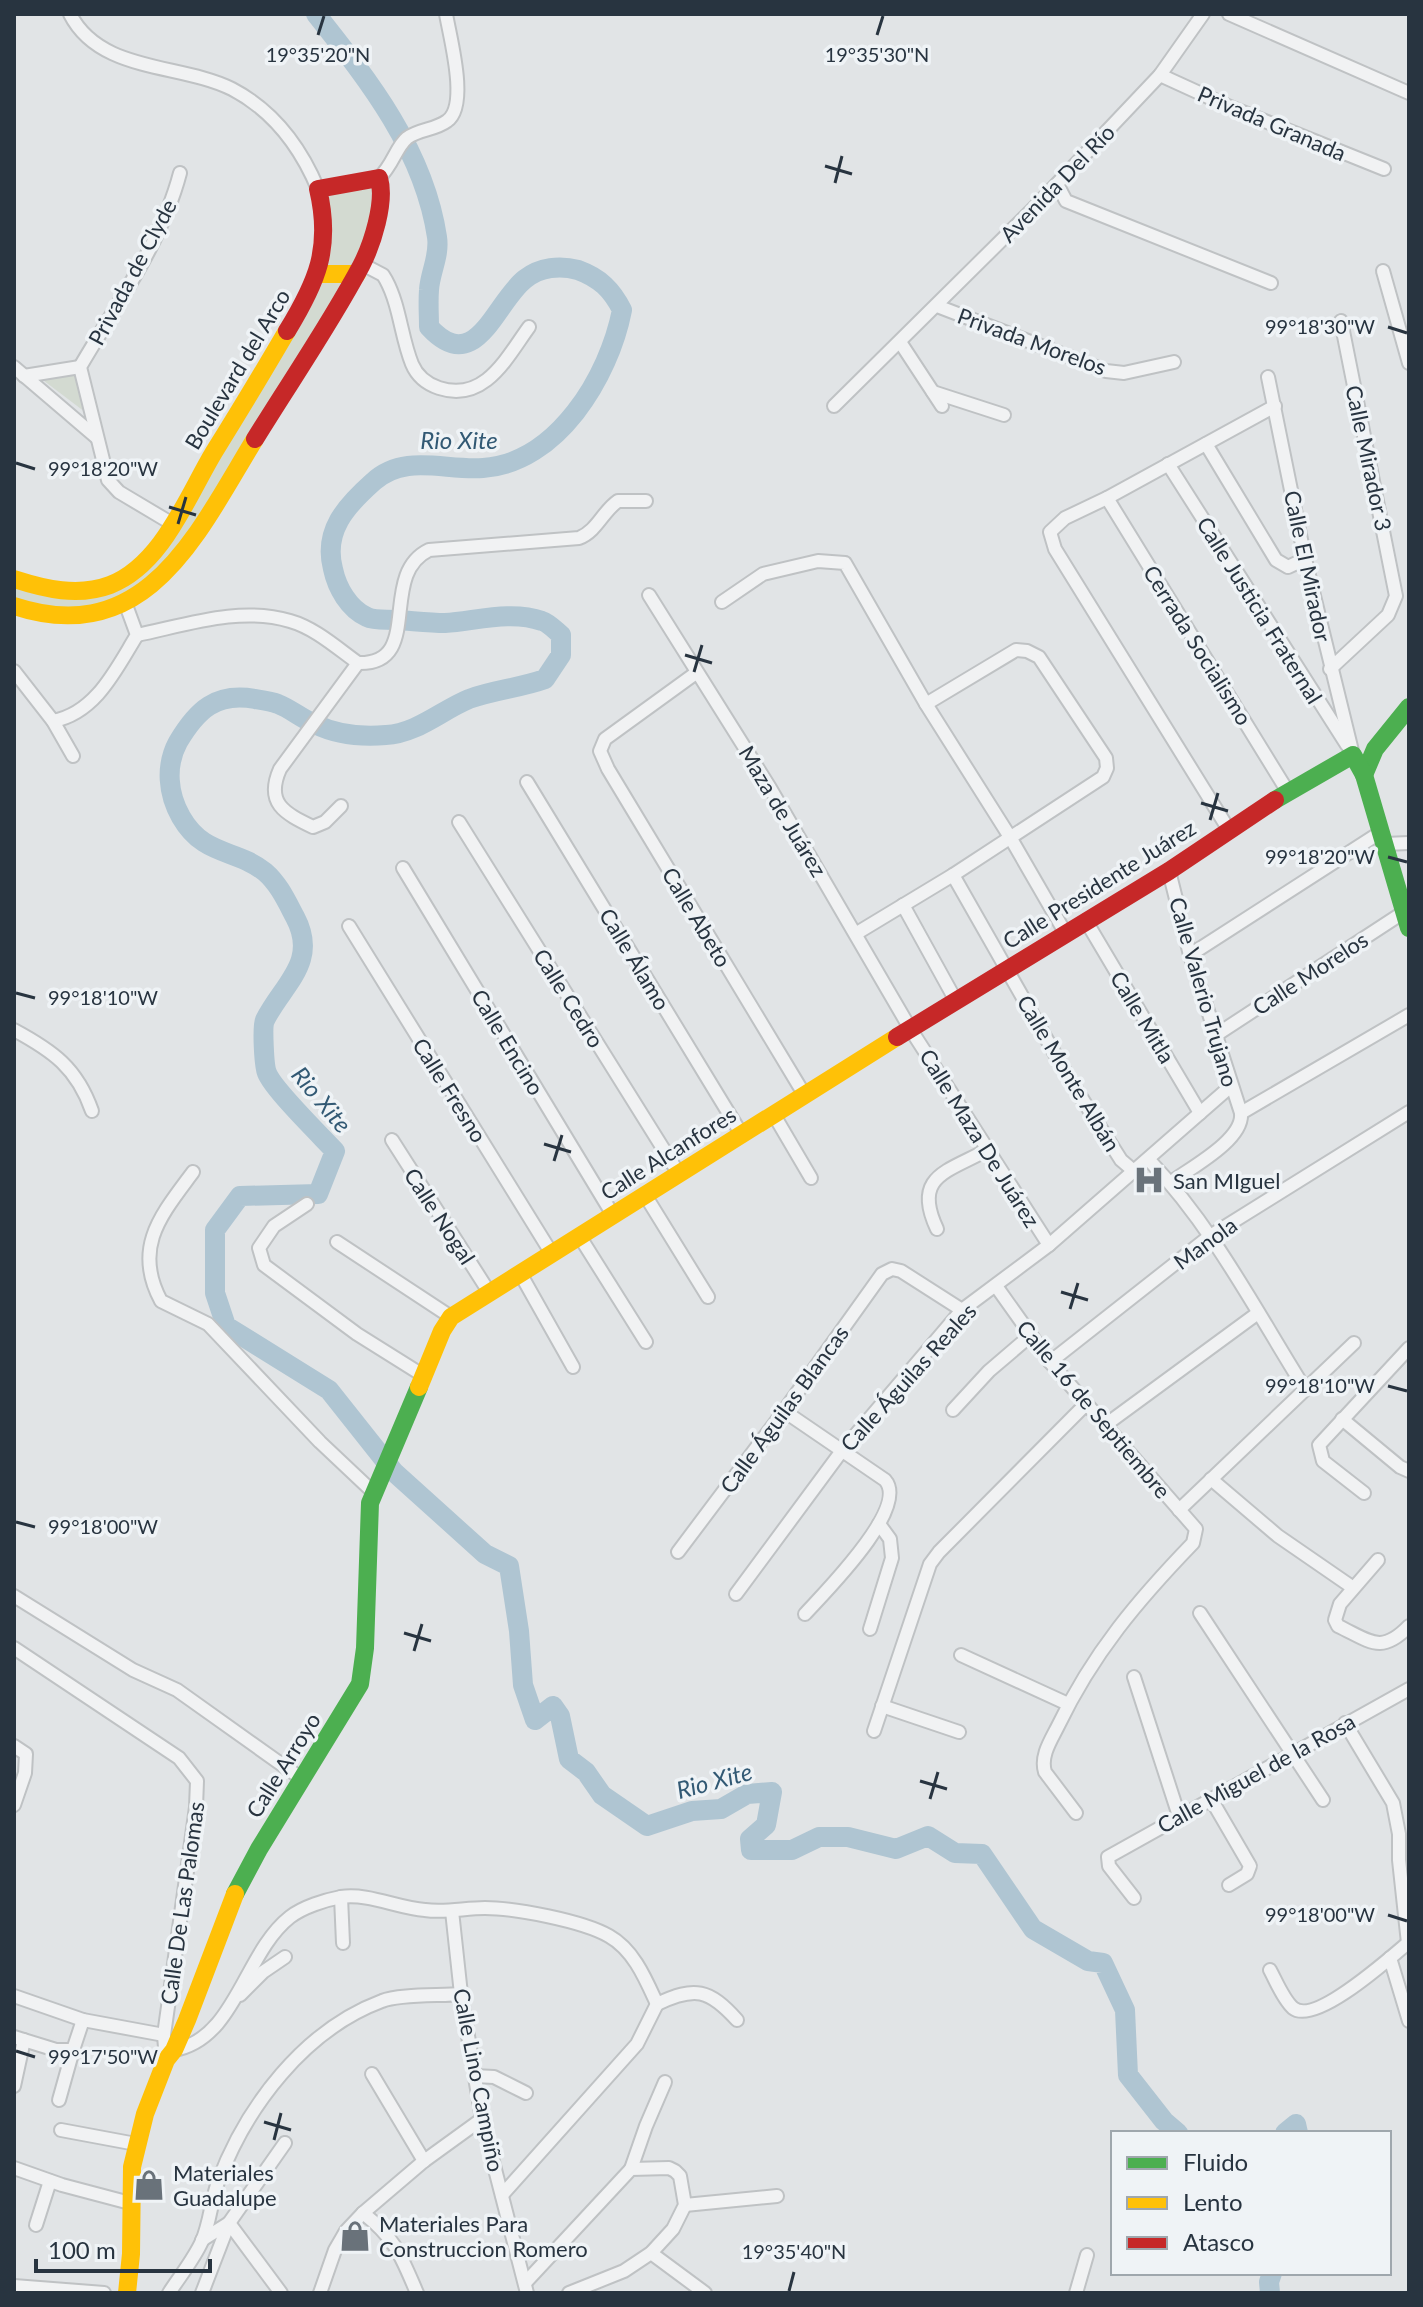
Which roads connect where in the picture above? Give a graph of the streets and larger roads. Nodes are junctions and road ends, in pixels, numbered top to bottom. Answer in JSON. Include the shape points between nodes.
{"nodes":[{"id":1,"x":70,"y":14,"type":"edge"},
{"id":2,"x":446,"y":14,"type":"edge"},
{"id":3,"x":1203,"y":14,"type":"edge"},
{"id":4,"x":1229,"y":14,"type":"edge"},
{"id":5,"x":1160,"y":75,"type":"junction"},
{"id":6,"x":1409,"y":93,"type":"edge"},
{"id":7,"x":1384,"y":169,"type":"dead end"},
{"id":8,"x":180,"y":173,"type":"dead end"},
{"id":9,"x":379,"y":178,"type":"junction"},
{"id":10,"x":1057,"y":184,"type":"junction"},
{"id":11,"x":318,"y":189,"type":"junction"},
{"id":12,"x":360,"y":269,"type":"junction"},
{"id":13,"x":1383,"y":271,"type":"dead end"},
{"id":14,"x":318,"y":274,"type":"junction"},
{"id":15,"x":1271,"y":283,"type":"dead end"},
{"id":16,"x":937,"y":306,"type":"junction"},
{"id":17,"x":1341,"y":321,"type":"dead end"},
{"id":18,"x":529,"y":327,"type":"dead end"},
{"id":19,"x":900,"y":342,"type":"junction"},
{"id":20,"x":1174,"y":362,"type":"dead end"},
{"id":21,"x":1409,"y":363,"type":"edge"},
{"id":22,"x":80,"y":367,"type":"junction"},
{"id":23,"x":19,"y":372,"type":"edge"},
{"id":24,"x":1268,"y":377,"type":"dead end"},
{"id":25,"x":933,"y":392,"type":"junction"},
{"id":26,"x":834,"y":406,"type":"dead end"},
{"id":27,"x":942,"y":406,"type":"dead end"},
{"id":28,"x":1275,"y":406,"type":"junction"},
{"id":29,"x":1004,"y":415,"type":"dead end"},
{"id":30,"x":96,"y":437,"type":"junction"},
{"id":31,"x":1206,"y":444,"type":"junction"},
{"id":32,"x":1168,"y":464,"type":"junction"},
{"id":33,"x":1107,"y":498,"type":"junction"},
{"id":34,"x":646,"y":501,"type":"dead end"},
{"id":35,"x":171,"y":523,"type":"junction"},
{"id":36,"x":1305,"y":559,"type":"junction"},
{"id":37,"x":14,"y":579,"type":"edge"},
{"id":38,"x":649,"y":595,"type":"dead end"},
{"id":39,"x":722,"y":602,"type":"dead end"},
{"id":40,"x":126,"y":605,"type":"junction"},
{"id":41,"x":14,"y":606,"type":"edge"},
{"id":42,"x":137,"y":635,"type":"junction"},
{"id":43,"x":358,"y":663,"type":"junction"},
{"id":44,"x":1330,"y":669,"type":"junction"},
{"id":45,"x":14,"y":671,"type":"edge"},
{"id":46,"x":696,"y":673,"type":"junction"},
{"id":47,"x":926,"y":704,"type":"junction"},
{"id":48,"x":1409,"y":707,"type":"edge"},
{"id":49,"x":53,"y":721,"type":"junction"},
{"id":50,"x":1353,"y":755,"type":"junction"},
{"id":51,"x":73,"y":756,"type":"dead end"},
{"id":52,"x":1364,"y":775,"type":"junction"},
{"id":53,"x":527,"y":782,"type":"dead end"},
{"id":54,"x":1288,"y":792,"type":"junction"},
{"id":55,"x":341,"y":806,"type":"dead end"},
{"id":56,"x":459,"y":822,"type":"dead end"},
{"id":57,"x":1229,"y":830,"type":"junction"},
{"id":58,"x":1010,"y":837,"type":"junction"},
{"id":59,"x":1383,"y":838,"type":"junction"},
{"id":60,"x":1409,"y":843,"type":"edge"},
{"id":61,"x":403,"y":868,"type":"dead end"},
{"id":62,"x":1169,"y":871,"type":"junction"},
{"id":63,"x":953,"y":875,"type":"junction"},
{"id":64,"x":903,"y":905,"type":"junction"},
{"id":65,"x":1407,"y":920,"type":"edge"},
{"id":66,"x":1086,"y":921,"type":"junction"},
{"id":67,"x":349,"y":926,"type":"dead end"},
{"id":68,"x":857,"y":933,"type":"junction"},
{"id":69,"x":1066,"y":934,"type":"junction"},
{"id":70,"x":1190,"y":955,"type":"junction"},
{"id":71,"x":1008,"y":969,"type":"junction"},
{"id":72,"x":956,"y":1001,"type":"junction"},
{"id":73,"x":1409,"y":1015,"type":"edge"},
{"id":74,"x":14,"y":1030,"type":"edge"},
{"id":75,"x":911,"y":1030,"type":"junction"},
{"id":76,"x":1216,"y":1035,"type":"junction"},
{"id":77,"x":1231,"y":1086,"type":"junction"},
{"id":78,"x":804,"y":1094,"type":"junction"},
{"id":79,"x":92,"y":1111,"type":"dead end"},
{"id":80,"x":1409,"y":1112,"type":"edge"},
{"id":81,"x":1200,"y":1113,"type":"junction"},
{"id":82,"x":1241,"y":1113,"type":"junction"},
{"id":83,"x":774,"y":1115,"type":"junction"},
{"id":84,"x":742,"y":1135,"type":"junction"},
{"id":85,"x":392,"y":1140,"type":"dead end"},
{"id":86,"x":987,"y":1150,"type":"junction"},
{"id":87,"x":1149,"y":1160,"type":"junction"},
{"id":88,"x":193,"y":1172,"type":"dead end"},
{"id":89,"x":1135,"y":1172,"type":"junction"},
{"id":90,"x":679,"y":1174,"type":"junction"},
{"id":91,"x":811,"y":1178,"type":"dead end"},
{"id":92,"x":1170,"y":1183,"type":"junction"},
{"id":93,"x":645,"y":1195,"type":"junction"},
{"id":94,"x":307,"y":1204,"type":"dead end"},
{"id":95,"x":613,"y":1215,"type":"junction"},
{"id":96,"x":937,"y":1229,"type":"dead end"},
{"id":97,"x":1210,"y":1236,"type":"junction"},
{"id":98,"x":580,"y":1237,"type":"junction"},
{"id":99,"x":337,"y":1242,"type":"dead end"},
{"id":100,"x":1049,"y":1245,"type":"junction"},
{"id":101,"x":552,"y":1254,"type":"junction"},
{"id":102,"x":520,"y":1273,"type":"junction"},
{"id":103,"x":996,"y":1286,"type":"junction"},
{"id":104,"x":489,"y":1292,"type":"junction"},
{"id":105,"x":708,"y":1297,"type":"dead end"},
{"id":106,"x":962,"y":1310,"type":"junction"},
{"id":107,"x":1258,"y":1313,"type":"junction"},
{"id":108,"x":451,"y":1317,"type":"junction"},
{"id":109,"x":1030,"y":1336,"type":"junction"},
{"id":110,"x":646,"y":1342,"type":"dead end"},
{"id":111,"x":1354,"y":1343,"type":"dead end"},
{"id":112,"x":1409,"y":1348,"type":"edge"},
{"id":113,"x":1050,"y":1362,"type":"junction"},
{"id":114,"x":573,"y":1367,"type":"dead end"},
{"id":115,"x":424,"y":1376,"type":"junction"},
{"id":116,"x":1305,"y":1389,"type":"junction"},
{"id":117,"x":1086,"y":1404,"type":"junction"},
{"id":118,"x":953,"y":1410,"type":"dead end"},
{"id":119,"x":784,"y":1411,"type":"junction"},
{"id":120,"x":1342,"y":1419,"type":"junction"},
{"id":121,"x":1104,"y":1426,"type":"junction"},
{"id":122,"x":841,"y":1452,"type":"junction"},
{"id":123,"x":1409,"y":1471,"type":"edge"},
{"id":124,"x":1211,"y":1479,"type":"junction"},
{"id":125,"x":376,"y":1486,"type":"junction"},
{"id":126,"x":1364,"y":1493,"type":"dead end"},
{"id":127,"x":1179,"y":1510,"type":"junction"},
{"id":128,"x":879,"y":1524,"type":"junction"},
{"id":129,"x":678,"y":1552,"type":"dead end"},
{"id":130,"x":1378,"y":1560,"type":"dead end"},
{"id":131,"x":1352,"y":1587,"type":"junction"},
{"id":132,"x":736,"y":1594,"type":"dead end"},
{"id":133,"x":14,"y":1596,"type":"edge"},
{"id":134,"x":1200,"y":1613,"type":"dead end"},
{"id":135,"x":805,"y":1614,"type":"dead end"},
{"id":136,"x":1409,"y":1626,"type":"edge"},
{"id":137,"x":870,"y":1629,"type":"dead end"},
{"id":138,"x":14,"y":1648,"type":"edge"},
{"id":139,"x":961,"y":1655,"type":"dead end"},
{"id":140,"x":1134,"y":1677,"type":"dead end"},
{"id":141,"x":1409,"y":1689,"type":"edge"},
{"id":142,"x":1068,"y":1704,"type":"junction"},
{"id":143,"x":882,"y":1706,"type":"junction"},
{"id":144,"x":1345,"y":1723,"type":"junction"},
{"id":145,"x":874,"y":1731,"type":"dead end"},
{"id":146,"x":959,"y":1732,"type":"dead end"},
{"id":147,"x":14,"y":1746,"type":"edge"},
{"id":148,"x":1293,"y":1753,"type":"junction"},
{"id":149,"x":302,"y":1779,"type":"junction"},
{"id":150,"x":1211,"y":1799,"type":"junction"},
{"id":151,"x":1323,"y":1800,"type":"dead end"},
{"id":152,"x":14,"y":1805,"type":"edge"},
{"id":153,"x":1076,"y":1813,"type":"dead end"},
{"id":154,"x":1179,"y":1816,"type":"junction"},
{"id":155,"x":1229,"y":1885,"type":"dead end"},
{"id":156,"x":341,"y":1897,"type":"junction"},
{"id":157,"x":1134,"y":1898,"type":"dead end"},
{"id":158,"x":452,"y":1911,"type":"junction"},
{"id":159,"x":343,"y":1943,"type":"dead end"},
{"id":160,"x":1409,"y":1943,"type":"edge"},
{"id":161,"x":285,"y":1957,"type":"dead end"},
{"id":162,"x":1390,"y":1958,"type":"junction"},
{"id":163,"x":1270,"y":1970,"type":"dead end"},
{"id":164,"x":461,"y":1994,"type":"junction"},
{"id":165,"x":14,"y":1996,"type":"edge"},
{"id":166,"x":235,"y":2000,"type":"junction"},
{"id":167,"x":657,"y":2004,"type":"junction"},
{"id":168,"x":83,"y":2020,"type":"junction"},
{"id":169,"x":737,"y":2020,"type":"dead end"},
{"id":170,"x":1409,"y":2021,"type":"edge"},
{"id":171,"x":19,"y":2039,"type":"edge"},
{"id":172,"x":168,"y":2048,"type":"junction"},
{"id":173,"x":73,"y":2050,"type":"junction"},
{"id":174,"x":372,"y":2074,"type":"dead end"},
{"id":175,"x":474,"y":2076,"type":"junction"},
{"id":176,"x":665,"y":2082,"type":"dead end"},
{"id":177,"x":14,"y":2086,"type":"edge"},
{"id":178,"x":526,"y":2093,"type":"dead end"},
{"id":179,"x":59,"y":2100,"type":"dead end"},
{"id":180,"x":482,"y":2119,"type":"junction"},
{"id":181,"x":61,"y":2130,"type":"dead end"},
{"id":182,"x":285,"y":2143,"type":"dead end"},
{"id":183,"x":136,"y":2144,"type":"junction"},
{"id":184,"x":424,"y":2161,"type":"junction"},
{"id":185,"x":14,"y":2168,"type":"edge"},
{"id":186,"x":631,"y":2169,"type":"junction"},
{"id":187,"x":50,"y":2181,"type":"junction"},
{"id":188,"x":502,"y":2195,"type":"junction"},
{"id":189,"x":777,"y":2196,"type":"dead end"},
{"id":190,"x":130,"y":2203,"type":"junction"},
{"id":191,"x":685,"y":2205,"type":"junction"},
{"id":192,"x":363,"y":2213,"type":"junction"},
{"id":193,"x":229,"y":2223,"type":"junction"},
{"id":194,"x":36,"y":2225,"type":"dead end"},
{"id":195,"x":202,"y":2240,"type":"junction"},
{"id":196,"x":651,"y":2253,"type":"junction"},
{"id":197,"x":1087,"y":2255,"type":"dead end"},
{"id":198,"x":14,"y":2286,"type":"edge"},
{"id":199,"x":526,"y":2288,"type":"edge"},
{"id":200,"x":104,"y":2293,"type":"edge"},
{"id":201,"x":127,"y":2293,"type":"edge"},
{"id":202,"x":169,"y":2293,"type":"edge"},
{"id":203,"x":202,"y":2293,"type":"edge"},
{"id":204,"x":281,"y":2293,"type":"edge"},
{"id":205,"x":320,"y":2293,"type":"edge"},
{"id":206,"x":417,"y":2293,"type":"edge"},
{"id":207,"x":569,"y":2293,"type":"edge"},
{"id":208,"x":705,"y":2293,"type":"edge"},
{"id":209,"x":1076,"y":2293,"type":"edge"}],
"edges":[{"from":1,"to":11,"type":"street","via":[[85,36],[105,50],[229,88],[257,104],[275,118],[306,160]]},
{"from":2,"to":9,"type":"street","via":[[457,108],[444,124],[405,140]]},
{"from":3,"to":5,"type":"street","name":"Avenida Del Río"},
{"from":4,"to":6,"type":"street"},
{"from":5,"to":7,"type":"street","name":"Privada Granada"},
{"from":5,"to":10,"type":"street","name":"Avenida Del Río"},
{"from":8,"to":22,"type":"street","name":"Privada de Clyde","via":[[170,206]]},
{"from":9,"to":11,"type":"street"},
{"from":9,"to":12,"type":"street","via":[[380,210]]},
{"from":10,"to":15,"type":"street","via":[[1066,201]]},
{"from":10,"to":16,"type":"street","name":"Avenida Del Río"},
{"from":11,"to":14,"type":"street","name":"Boulevard del Arco"},
{"from":12,"to":14,"type":"street"},
{"from":12,"to":18,"type":"street","via":[[383,275],[415,369],[438,387],[464,391],[481,385]]},
{"from":12,"to":40,"type":"street","via":[[194,538],[160,579]]},
{"from":13,"to":21,"type":"street"},
{"from":14,"to":35,"type":"street","name":"Boulevard del Arco"},
{"from":16,"to":19,"type":"street","name":"Avenida Del Río"},
{"from":16,"to":20,"type":"street","name":"Privada Morelos","via":[[1106,371],[1124,373]]},
{"from":17,"to":44,"type":"street","name":"Calle Mirador 3","via":[[1396,596],[1388,615]]},
{"from":19,"to":25,"type":"street"},
{"from":19,"to":26,"type":"street","name":"Avenida Del Río"},
{"from":22,"to":23,"type":"street","name":"Privada de Clyde"},
{"from":22,"to":30,"type":"street","name":"Privada de Clyde"},
{"from":23,"to":30,"type":"street"},
{"from":24,"to":28,"type":"street","name":"Calle El Mirador"},
{"from":25,"to":27,"type":"street"},
{"from":25,"to":29,"type":"street"},
{"from":28,"to":31,"type":"street"},
{"from":28,"to":36,"type":"street","name":"Calle El Mirador"},
{"from":30,"to":35,"type":"street","name":"Privada de Clyde","via":[[112,485]]},
{"from":31,"to":32,"type":"street"},
{"from":31,"to":36,"type":"street","via":[[1280,564],[1288,567]]},
{"from":32,"to":33,"type":"street"},
{"from":32,"to":50,"type":"street","name":"Calle Justicia Fraternal"},
{"from":33,"to":54,"type":"street","name":"Cerrada Socialismo"},
{"from":33,"to":57,"type":"street","via":[[1065,518],[1050,532],[1055,549]]},
{"from":34,"to":43,"type":"street","via":[[618,501],[579,538],[418,555],[405,576],[395,640],[387,656]]},
{"from":35,"to":37,"type":"street","name":"Boulevard del Arco","via":[[140,565],[111,584],[91,591],[53,591]]},
{"from":36,"to":44,"type":"street","name":"Calle El Mirador"},
{"from":38,"to":46,"type":"street","name":"Maza de Juárez"},
{"from":39,"to":47,"type":"street","via":[[763,574],[818,561],[845,563]]},
{"from":40,"to":41,"type":"street","via":[[84,616]]},
{"from":40,"to":42,"type":"street"},
{"from":42,"to":43,"type":"street","via":[[259,616],[306,628]]},
{"from":42,"to":49,"type":"street","via":[[87,706]]},
{"from":43,"to":55,"type":"street","via":[[273,784],[274,799],[313,827]]},
{"from":44,"to":50,"type":"street","name":"Calle El Mirador"},
{"from":45,"to":49,"type":"street"},
{"from":46,"to":68,"type":"street","name":"Maza de Juárez"},
{"from":46,"to":78,"type":"street","name":"Calle Abeto","via":[[605,739],[600,751]]},
{"from":47,"to":58,"type":"street"},
{"from":47,"to":58,"type":"street","via":[[1016,650],[1027,651],[1039,657],[1106,758],[1103,777]]},
{"from":48,"to":52,"type":"street","via":[[1375,749]]},
{"from":49,"to":51,"type":"street"},
{"from":50,"to":52,"type":"street"},
{"from":50,"to":54,"type":"street","name":"Calle Presidente Juárez"},
{"from":52,"to":59,"type":"street"},
{"from":53,"to":84,"type":"street","name":"Calle Álamo"},
{"from":54,"to":57,"type":"street","name":"Calle Presidente Juárez"},
{"from":56,"to":90,"type":"street","name":"Calle Cedro"},
{"from":57,"to":62,"type":"street","name":"Calle Presidente Juárez"},
{"from":58,"to":63,"type":"street"},
{"from":58,"to":69,"type":"street"},
{"from":59,"to":60,"type":"street"},
{"from":59,"to":65,"type":"street"},
{"from":59,"to":70,"type":"street"},
{"from":61,"to":95,"type":"street","name":"Calle Encino"},
{"from":62,"to":66,"type":"street","name":"Calle Presidente Juárez"},
{"from":62,"to":70,"type":"street","name":"Calle Valerio Trujano"},
{"from":63,"to":64,"type":"street"},
{"from":63,"to":71,"type":"street","name":"Calle Monte Albán"},
{"from":64,"to":68,"type":"street"},
{"from":64,"to":72,"type":"street"},
{"from":65,"to":76,"type":"street","name":"Calle Morelos"},
{"from":66,"to":69,"type":"street","name":"Calle Presidente Juárez"},
{"from":66,"to":81,"type":"street","name":"Calle Mitla"},
{"from":67,"to":101,"type":"street","name":"Calle Fresno"},
{"from":68,"to":75,"type":"street","name":"Maza de Juárez"},
{"from":69,"to":71,"type":"street","name":"Calle Presidente Juárez"},
{"from":70,"to":76,"type":"street","name":"Calle Valerio Trujano"},
{"from":71,"to":72,"type":"street","name":"Calle Presidente Juárez"},
{"from":71,"to":89,"type":"street","name":"Calle Monte Albán","via":[[1095,1120]]},
{"from":72,"to":75,"type":"street","name":"Calle Presidente Juárez"},
{"from":73,"to":82,"type":"street"},
{"from":74,"to":79,"type":"street","via":[[67,1067]]},
{"from":75,"to":78,"type":"street","name":"Calle Alcanfores"},
{"from":75,"to":86,"type":"street","name":"Calle Maza De Juárez"},
{"from":76,"to":77,"type":"street","name":"Calle Valerio Trujano"},
{"from":77,"to":81,"type":"street","name":"Calle Águilas Reales"},
{"from":77,"to":82,"type":"street","name":"Calle Valerio Trujano"},
{"from":78,"to":83,"type":"street","name":"Calle Alcanfores"},
{"from":80,"to":97,"type":"street","name":"Manola"},
{"from":81,"to":87,"type":"street","name":"Calle Águilas Reales"},
{"from":82,"to":92,"type":"street","via":[[1231,1139]]},
{"from":83,"to":84,"type":"street","name":"Calle Alcanfores"},
{"from":83,"to":91,"type":"street"},
{"from":84,"to":90,"type":"street","name":"Calle Alcanfores"},
{"from":85,"to":104,"type":"street","name":"Calle Nogal"},
{"from":86,"to":96,"type":"street","via":[[929,1188],[927,1201]]},
{"from":86,"to":100,"type":"street","name":"Calle Maza De Juárez"},
{"from":87,"to":89,"type":"street","name":"Calle Águilas Reales"},
{"from":87,"to":92,"type":"street"},
{"from":88,"to":125,"type":"street","via":[[161,1216],[150,1247],[161,1301],[208,1324],[320,1442]]},
{"from":89,"to":100,"type":"street","name":"Calle Águilas Reales"},
{"from":90,"to":93,"type":"street","name":"Calle Alcanfores"},
{"from":92,"to":97,"type":"street"},
{"from":93,"to":95,"type":"street","name":"Calle Alcanfores"},
{"from":93,"to":105,"type":"street"},
{"from":94,"to":115,"type":"street","via":[[274,1226],[261,1242],[260,1258],[357,1334]]},
{"from":95,"to":98,"type":"street","name":"Calle Alcanfores"},
{"from":97,"to":107,"type":"street"},
{"from":97,"to":113,"type":"street","name":"Manola"},
{"from":98,"to":101,"type":"street","name":"Calle Alcanfores"},
{"from":98,"to":110,"type":"street"},
{"from":99,"to":108,"type":"street"},
{"from":100,"to":103,"type":"street","name":"Calle Águilas Reales"},
{"from":101,"to":102,"type":"street","name":"Calle Alcanfores"},
{"from":102,"to":104,"type":"street","name":"Calle Alcanfores"},
{"from":102,"to":114,"type":"street"},
{"from":103,"to":106,"type":"street","name":"Calle Águilas Reales"},
{"from":103,"to":109,"type":"street","name":"Calle 16 de Septiembre"},
{"from":104,"to":108,"type":"street","name":"Calle Alcanfores"},
{"from":106,"to":119,"type":"street","name":"Calle Águilas Blancas","via":[[901,1271],[882,1274]]},
{"from":106,"to":122,"type":"street","name":"Calle Águilas Reales"},
{"from":107,"to":116,"type":"street"},
{"from":107,"to":121,"type":"street"},
{"from":108,"to":115,"type":"street","name":"Calle Arroyo"},
{"from":109,"to":113,"type":"street","name":"Calle 16 de Septiembre"},
{"from":109,"to":118,"type":"street"},
{"from":111,"to":116,"type":"street"},
{"from":112,"to":120,"type":"street"},
{"from":113,"to":117,"type":"street","name":"Calle 16 de Septiembre"},
{"from":115,"to":125,"type":"street","name":"Calle Arroyo"},
{"from":116,"to":124,"type":"street"},
{"from":117,"to":121,"type":"street","name":"Calle 16 de Septiembre"},
{"from":117,"to":143,"type":"street","via":[[930,1564]]},
{"from":119,"to":122,"type":"street"},
{"from":119,"to":129,"type":"street","name":"Calle Águilas Blancas"},
{"from":120,"to":123,"type":"street"},
{"from":120,"to":126,"type":"street","via":[[1318,1450],[1323,1461]]},
{"from":121,"to":127,"type":"street","name":"Calle 16 de Septiembre"},
{"from":122,"to":128,"type":"street","via":[[889,1485]]},
{"from":122,"to":132,"type":"street","name":"Calle Águilas Reales"},
{"from":124,"to":127,"type":"street"},
{"from":124,"to":131,"type":"street","via":[[1278,1536]]},
{"from":125,"to":149,"type":"street","name":"Calle Arroyo","via":[[370,1512],[362,1677]]},
{"from":127,"to":142,"type":"street","name":"Calle 16 de Septiembre","via":[[1196,1529],[1193,1543],[1128,1613]]},
{"from":128,"to":135,"type":"street"},
{"from":128,"to":137,"type":"street","via":[[890,1539],[892,1558]]},
{"from":130,"to":131,"type":"street"},
{"from":131,"to":136,"type":"street","via":[[1340,1604],[1338,1626],[1375,1643],[1396,1639]]},
{"from":133,"to":149,"type":"street","via":[[102,1652],[177,1690]]},
{"from":134,"to":148,"type":"street"},
{"from":138,"to":172,"type":"street","name":"Calle De Las Palomas","via":[[179,1758],[197,1781]]},
{"from":139,"to":142,"type":"street"},
{"from":140,"to":154,"type":"street"},
{"from":141,"to":144,"type":"street","name":"Calle Miguel de la Rosa"},
{"from":142,"to":153,"type":"street","via":[[1043,1765]]},
{"from":143,"to":145,"type":"street"},
{"from":143,"to":146,"type":"street"},
{"from":144,"to":148,"type":"street","name":"Calle Miguel de la Rosa"},
{"from":144,"to":160,"type":"street","via":[[1393,1803]]},
{"from":147,"to":152,"type":"street","via":[[26,1754],[27,1763]]},
{"from":148,"to":150,"type":"street","name":"Calle Miguel de la Rosa"},
{"from":148,"to":151,"type":"street"},
{"from":149,"to":172,"type":"street","name":"Calle Arroyo","via":[[231,1903]]},
{"from":150,"to":154,"type":"street","name":"Calle Miguel de la Rosa"},
{"from":150,"to":155,"type":"street","via":[[1250,1866]]},
{"from":154,"to":157,"type":"street","name":"Calle Miguel de la Rosa","via":[[1107,1861]]},
{"from":156,"to":158,"type":"street"},
{"from":156,"to":159,"type":"street"},
{"from":156,"to":166,"type":"street","via":[[303,1910],[283,1924],[253,1962]]},
{"from":158,"to":164,"type":"street","name":"Calle Lino Campiño"},
{"from":158,"to":167,"type":"street","via":[[518,1910],[593,1929],[633,1957]]},
{"from":160,"to":162,"type":"street"},
{"from":161,"to":166,"type":"street"},
{"from":162,"to":163,"type":"street","via":[[1328,2004],[1304,2012],[1293,2008]]},
{"from":162,"to":170,"type":"street"},
{"from":164,"to":175,"type":"street","name":"Calle Lino Campiño"},
{"from":164,"to":195,"type":"street","via":[[384,1999],[319,2038],[250,2114],[218,2183]]},
{"from":165,"to":168,"type":"street"},
{"from":166,"to":172,"type":"street","via":[[198,2041],[186,2048]]},
{"from":167,"to":169,"type":"street","via":[[681,1993],[699,1994],[719,2001]]},
{"from":167,"to":188,"type":"street","via":[[637,2044]]},
{"from":168,"to":172,"type":"street"},
{"from":168,"to":173,"type":"street"},
{"from":171,"to":173,"type":"street"},
{"from":171,"to":177,"type":"street"},
{"from":172,"to":183,"type":"street","name":"Calle Arroyo"},
{"from":173,"to":179,"type":"street"},
{"from":174,"to":184,"type":"street"},
{"from":175,"to":178,"type":"street","via":[[494,2077]]},
{"from":175,"to":180,"type":"street","name":"Calle Lino Campiño"},
{"from":176,"to":186,"type":"street"},
{"from":180,"to":184,"type":"street"},
{"from":180,"to":188,"type":"street","name":"Calle Lino Campiño"},
{"from":181,"to":183,"type":"street"},
{"from":182,"to":193,"type":"street"},
{"from":183,"to":190,"type":"street","name":"Calle Arroyo"},
{"from":184,"to":192,"type":"street"},
{"from":185,"to":187,"type":"street"},
{"from":186,"to":191,"type":"street","via":[[675,2171]]},
{"from":186,"to":199,"type":"street"},
{"from":187,"to":190,"type":"street"},
{"from":187,"to":194,"type":"street"},
{"from":188,"to":199,"type":"street","name":"Calle Lino Campiño"},
{"from":189,"to":191,"type":"street"},
{"from":190,"to":201,"type":"street","name":"Calle Arroyo"},
{"from":191,"to":196,"type":"street","via":[[673,2229]]},
{"from":192,"to":205,"type":"street","via":[[335,2250]]},
{"from":192,"to":206,"type":"street","via":[[397,2248]]},
{"from":193,"to":195,"type":"street"},
{"from":193,"to":203,"type":"street"},
{"from":193,"to":204,"type":"street"},
{"from":195,"to":202,"type":"street"},
{"from":196,"to":207,"type":"street","via":[[624,2271]]},
{"from":196,"to":208,"type":"street"},
{"from":197,"to":209,"type":"street"},
{"from":198,"to":200,"type":"street"}]}
